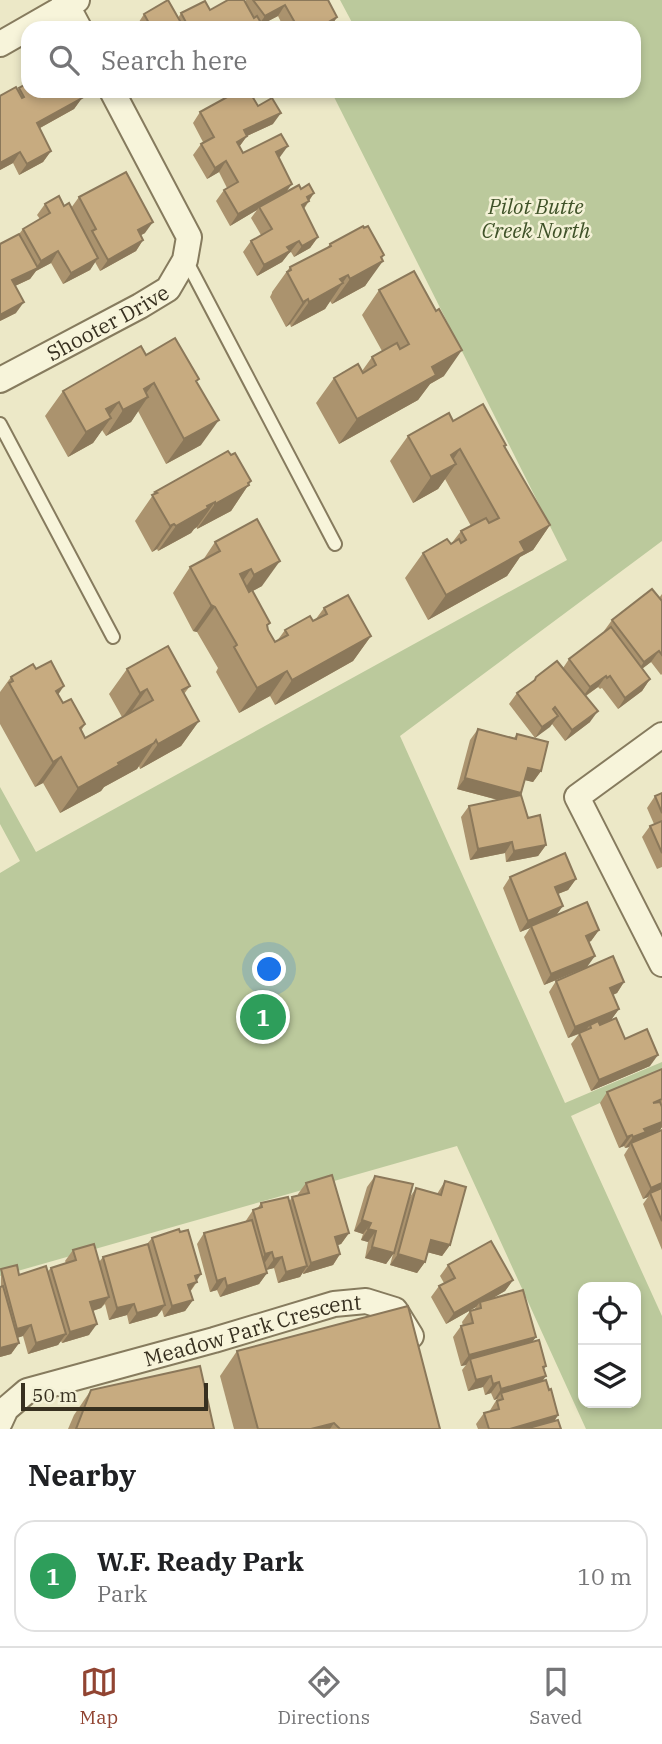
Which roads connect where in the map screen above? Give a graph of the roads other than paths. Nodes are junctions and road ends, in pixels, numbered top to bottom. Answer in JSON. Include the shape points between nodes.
{"nodes":[{"id":1,"x":69,"y":2,"type":"edge"},
{"id":2,"x":38,"y":21,"type":"edge"},
{"id":3,"x":76,"y":21,"type":"edge"},
{"id":4,"x":21,"y":31,"type":"edge"},
{"id":5,"x":0,"y":44,"type":"edge"},
{"id":6,"x":116,"y":98,"type":"edge"},
{"id":7,"x":186,"y":260,"type":"junction"},
{"id":8,"x":0,"y":380,"type":"edge"},
{"id":9,"x":0,"y":424,"type":"edge"},
{"id":10,"x":335,"y":544,"type":"dead end"},
{"id":11,"x":113,"y":637,"type":"dead end"},
{"id":12,"x":662,"y":735,"type":"edge"},
{"id":13,"x":662,"y":964,"type":"edge"},
{"id":14,"x":418,"y":1359,"type":"edge"},
{"id":15,"x":0,"y":1422,"type":"edge"}],
"edges":[{"from":1,"to":2,"type":"street"},
{"from":1,"to":3,"type":"street"},
{"from":4,"to":5,"type":"street"},
{"from":6,"to":7,"type":"street","name":"Shooter Drive","via":[[189,237]]},
{"from":7,"to":8,"type":"street","name":"Shooter Drive","via":[[168,289]]},
{"from":7,"to":10,"type":"lane"},
{"from":9,"to":11,"type":"lane"},
{"from":12,"to":13,"type":"street","via":[[577,797]]},
{"from":14,"to":15,"type":"street","name":"Meadow Park Crescent","via":[[411,1335],[395,1310],[366,1301],[334,1304],[27,1391],[6,1409]]}]}
